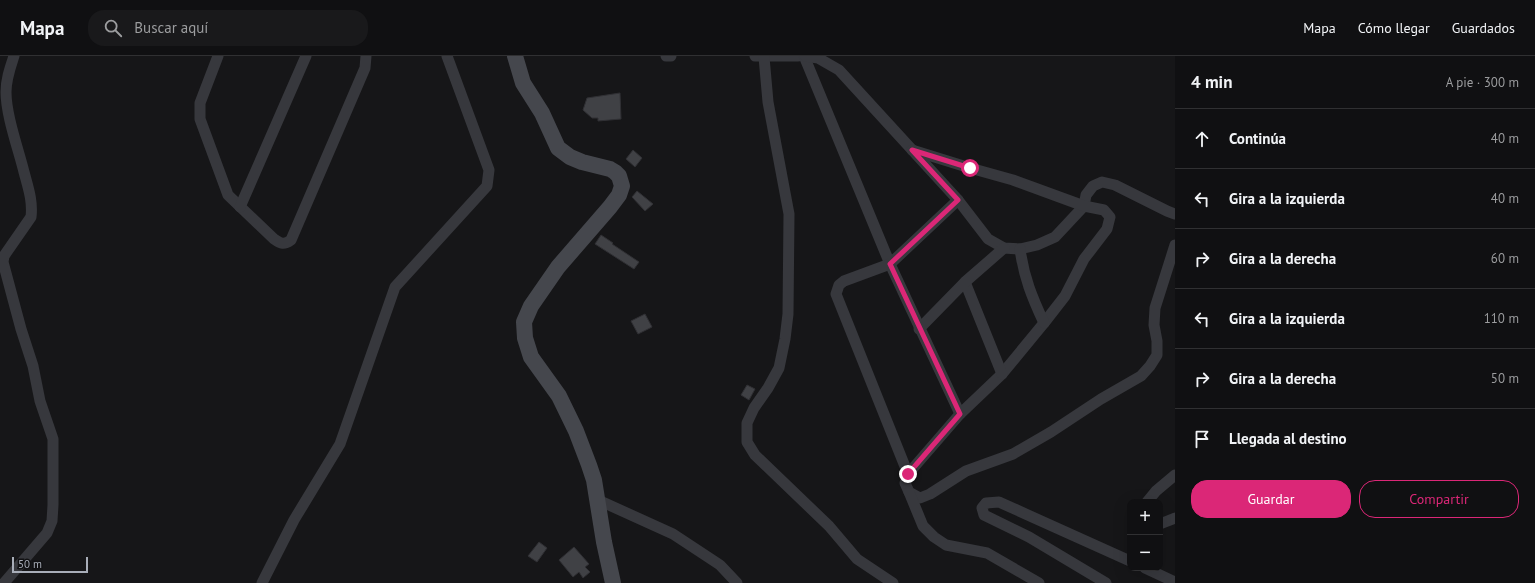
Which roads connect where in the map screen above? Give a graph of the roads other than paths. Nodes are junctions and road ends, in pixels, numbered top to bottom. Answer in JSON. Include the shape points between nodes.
{"nodes":[{"id":1,"x":14,"y":56,"type":"edge"},
{"id":2,"x":218,"y":56,"type":"edge"},
{"id":3,"x":306,"y":56,"type":"edge"},
{"id":4,"x":366,"y":56,"type":"edge"},
{"id":5,"x":448,"y":56,"type":"edge"},
{"id":6,"x":515,"y":56,"type":"edge"},
{"id":7,"x":666,"y":56,"type":"edge"},
{"id":8,"x":671,"y":56,"type":"edge"},
{"id":9,"x":759,"y":56,"type":"edge"},
{"id":10,"x":798,"y":56,"type":"edge"},
{"id":11,"x":805,"y":56,"type":"edge"},
{"id":12,"x":912,"y":150,"type":"junction"},
{"id":13,"x":958,"y":200,"type":"junction"},
{"id":14,"x":1084,"y":206,"type":"junction"},
{"id":15,"x":240,"y":207,"type":"junction"},
{"id":16,"x":1175,"y":214,"type":"edge"},
{"id":17,"x":1175,"y":245,"type":"edge"},
{"id":18,"x":1004,"y":248,"type":"junction"},
{"id":19,"x":1020,"y":249,"type":"junction"},
{"id":20,"x":890,"y":264,"type":"junction"},
{"id":21,"x":965,"y":282,"type":"junction"},
{"id":22,"x":1044,"y":323,"type":"junction"},
{"id":23,"x":919,"y":329,"type":"junction"},
{"id":24,"x":1002,"y":374,"type":"junction"},
{"id":25,"x":960,"y":414,"type":"junction"},
{"id":26,"x":908,"y":474,"type":"junction"},
{"id":27,"x":1175,"y":475,"type":"edge"},
{"id":28,"x":908,"y":492,"type":"junction"},
{"id":29,"x":1149,"y":499,"type":"edge"},
{"id":30,"x":598,"y":500,"type":"junction"},
{"id":31,"x":1175,"y":518,"type":"edge"},
{"id":32,"x":1163,"y":523,"type":"edge"},
{"id":33,"x":1127,"y":560,"type":"edge"},
{"id":34,"x":1151,"y":571,"type":"edge"},
{"id":35,"x":1175,"y":582,"type":"edge"},
{"id":36,"x":4,"y":583,"type":"edge"},
{"id":37,"x":262,"y":583,"type":"edge"},
{"id":38,"x":613,"y":583,"type":"edge"},
{"id":39,"x":737,"y":583,"type":"edge"},
{"id":40,"x":892,"y":583,"type":"edge"},
{"id":41,"x":1039,"y":583,"type":"edge"},
{"id":42,"x":1106,"y":583,"type":"edge"}],
"edges":[{"from":1,"to":36,"type":"street","via":[[7,75],[6,92],[9,115],[30,191],[32,210],[31,217],[4,256],[3,262],[33,366],[40,401],[53,439],[53,505],[52,521],[47,533]]},
{"from":2,"to":15,"type":"street","via":[[200,103],[200,119],[228,195]]},
{"from":3,"to":15,"type":"street"},
{"from":4,"to":15,"type":"street","via":[[365,68],[291,240],[281,244]]},
{"from":5,"to":37,"type":"street","via":[[489,170],[487,186],[395,287],[340,444],[294,520]]},
{"from":6,"to":30,"type":"main road","via":[[523,83],[542,112],[558,148],[582,162],[610,169],[619,176],[622,186],[619,195],[558,267],[531,306],[524,322],[525,338],[531,357],[559,396],[589,465]]},
{"from":7,"to":8,"type":"street"},
{"from":9,"to":10,"type":"street"},
{"from":9,"to":40,"type":"street","via":[[789,214],[788,314],[779,368],[747,423],[747,442],[755,454],[829,526],[857,559]]},
{"from":11,"to":12,"type":"street","via":[[818,58],[839,70]]},
{"from":11,"to":20,"type":"street"},
{"from":12,"to":13,"type":"street"},
{"from":12,"to":14,"type":"street","via":[[1020,182]]},
{"from":13,"to":18,"type":"street","via":[[988,239]]},
{"from":13,"to":20,"type":"street"},
{"from":14,"to":16,"type":"street","via":[[1086,195],[1093,186],[1102,182],[1116,185]]},
{"from":14,"to":19,"type":"street","via":[[1055,236],[1037,245]]},
{"from":14,"to":22,"type":"street","via":[[1104,210],[1110,217],[1107,229],[1084,259],[1065,296]]},
{"from":17,"to":28,"type":"street","via":[[1155,308],[1156,355],[1141,376],[1013,454],[966,471],[920,498]]},
{"from":18,"to":19,"type":"street"},
{"from":18,"to":21,"type":"street"},
{"from":19,"to":22,"type":"street","via":[[1030,292]]},
{"from":20,"to":23,"type":"street"},
{"from":20,"to":26,"type":"street","via":[[844,281],[839,285],[836,294]]},
{"from":21,"to":23,"type":"street"},
{"from":21,"to":24,"type":"street"},
{"from":22,"to":24,"type":"street"},
{"from":23,"to":25,"type":"street"},
{"from":24,"to":25,"type":"street"},
{"from":25,"to":26,"type":"street"},
{"from":26,"to":28,"type":"street","via":[[905,483]]},
{"from":27,"to":29,"type":"street"},
{"from":28,"to":41,"type":"street","via":[[923,526],[934,537],[946,545],[986,553]]},
{"from":30,"to":38,"type":"main road"},
{"from":30,"to":39,"type":"street","via":[[673,534],[720,564]]},
{"from":31,"to":32,"type":"street"},
{"from":33,"to":42,"type":"street","via":[[999,502],[986,503],[982,508],[984,515],[1029,537]]},
{"from":34,"to":35,"type":"street"}]}
